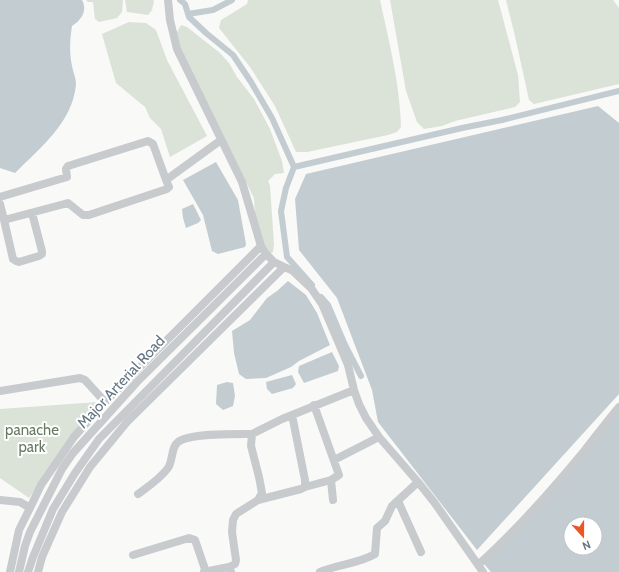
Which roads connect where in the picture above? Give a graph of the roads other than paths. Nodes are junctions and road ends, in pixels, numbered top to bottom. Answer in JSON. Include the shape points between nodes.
{"nodes":[{"id":1,"x":168,"y":0,"type":"edge"},
{"id":2,"x":221,"y":140,"type":"junction"},
{"id":3,"x":166,"y":180,"type":"junction"},
{"id":4,"x":0,"y":197,"type":"edge"},
{"id":5,"x":0,"y":204,"type":"edge"},
{"id":6,"x":32,"y":213,"type":"junction"},
{"id":7,"x":4,"y":220,"type":"junction"},
{"id":8,"x":263,"y":250,"type":"junction"},
{"id":9,"x":274,"y":262,"type":"junction"},
{"id":10,"x":284,"y":267,"type":"junction"},
{"id":11,"x":354,"y":390,"type":"junction"},
{"id":12,"x":0,"y":391,"type":"edge"},
{"id":13,"x":105,"y":402,"type":"junction"},
{"id":14,"x":314,"y":406,"type":"junction"},
{"id":15,"x":619,"y":407,"type":"edge"},
{"id":16,"x":292,"y":415,"type":"junction"},
{"id":17,"x":252,"y":434,"type":"junction"},
{"id":18,"x":379,"y":437,"type":"junction"},
{"id":19,"x":334,"y":460,"type":"junction"},
{"id":20,"x":331,"y":480,"type":"junction"},
{"id":21,"x":418,"y":482,"type":"junction"},
{"id":22,"x":305,"y":487,"type":"junction"},
{"id":23,"x":138,"y":494,"type":"dead end"},
{"id":24,"x":0,"y":500,"type":"edge"},
{"id":25,"x":258,"y":500,"type":"junction"},
{"id":26,"x":333,"y":500,"type":"dead end"},
{"id":27,"x":398,"y":501,"type":"junction"},
{"id":28,"x":30,"y":508,"type":"junction"},
{"id":29,"x":421,"y":552,"type":"dead end"},
{"id":30,"x":133,"y":555,"type":"dead end"},
{"id":31,"x":479,"y":564,"type":"junction"},
{"id":32,"x":230,"y":570,"type":"edge"},
{"id":33,"x":10,"y":572,"type":"edge"},
{"id":34,"x":19,"y":572,"type":"edge"},
{"id":35,"x":28,"y":572,"type":"edge"},
{"id":36,"x":38,"y":572,"type":"edge"},
{"id":37,"x":205,"y":572,"type":"edge"},
{"id":38,"x":320,"y":572,"type":"edge"},
{"id":39,"x":483,"y":572,"type":"edge"}],
"edges":[{"from":1,"to":2,"type":"street","via":[[177,49]]},
{"from":2,"to":3,"type":"street"},
{"from":2,"to":8,"type":"street","via":[[242,182]]},
{"from":3,"to":4,"type":"street","via":[[153,144],[148,141],[68,166],[67,177]]},
{"from":3,"to":6,"type":"street","via":[[169,187],[167,189],[89,215],[83,215],[68,203]]},
{"from":5,"to":7,"type":"street"},
{"from":6,"to":7,"type":"street"},
{"from":6,"to":7,"type":"street","via":[[42,254],[19,262],[14,259]]},
{"from":8,"to":9,"type":"street"},
{"from":8,"to":13,"type":"street"},
{"from":8,"to":34,"type":"street","name":"Major Arterial Road","via":[[137,382],[73,454],[62,469],[30,532]]},
{"from":9,"to":10,"type":"street"},
{"from":9,"to":35,"type":"street","name":"Major Arterial Road","via":[[99,439],[53,509]]},
{"from":10,"to":11,"type":"street","via":[[293,271],[306,283],[322,304],[348,365]]},
{"from":10,"to":36,"type":"street","via":[[127,422],[90,467],[62,512]]},
{"from":11,"to":14,"type":"street"},
{"from":11,"to":18,"type":"street","via":[[359,404]]},
{"from":12,"to":13,"type":"street","via":[[80,378],[86,380]]},
{"from":13,"to":28,"type":"street","via":[[74,437],[41,485]]},
{"from":14,"to":16,"type":"street"},
{"from":14,"to":19,"type":"street"},
{"from":15,"to":31,"type":"street","via":[[543,498]]},
{"from":16,"to":17,"type":"street"},
{"from":16,"to":22,"type":"street"},
{"from":17,"to":23,"type":"street","via":[[194,437],[178,442],[168,467],[157,480]]},
{"from":17,"to":25,"type":"street","via":[[251,446],[262,493]]},
{"from":18,"to":19,"type":"street"},
{"from":18,"to":21,"type":"street"},
{"from":19,"to":20,"type":"street","via":[[339,475]]},
{"from":20,"to":22,"type":"street"},
{"from":20,"to":26,"type":"street"},
{"from":21,"to":27,"type":"street"},
{"from":21,"to":31,"type":"street"},
{"from":22,"to":25,"type":"street"},
{"from":24,"to":28,"type":"street","via":[[20,502]]},
{"from":25,"to":32,"type":"street","via":[[236,514],[233,520],[236,560]]},
{"from":27,"to":29,"type":"street"},
{"from":27,"to":38,"type":"street","via":[[391,507],[385,521],[377,528],[375,554]]},
{"from":28,"to":33,"type":"street","via":[[19,530]]},
{"from":30,"to":37,"type":"street","via":[[192,538],[195,540]]},
{"from":31,"to":39,"type":"street"},
{"from":32,"to":37,"type":"street"}]}
